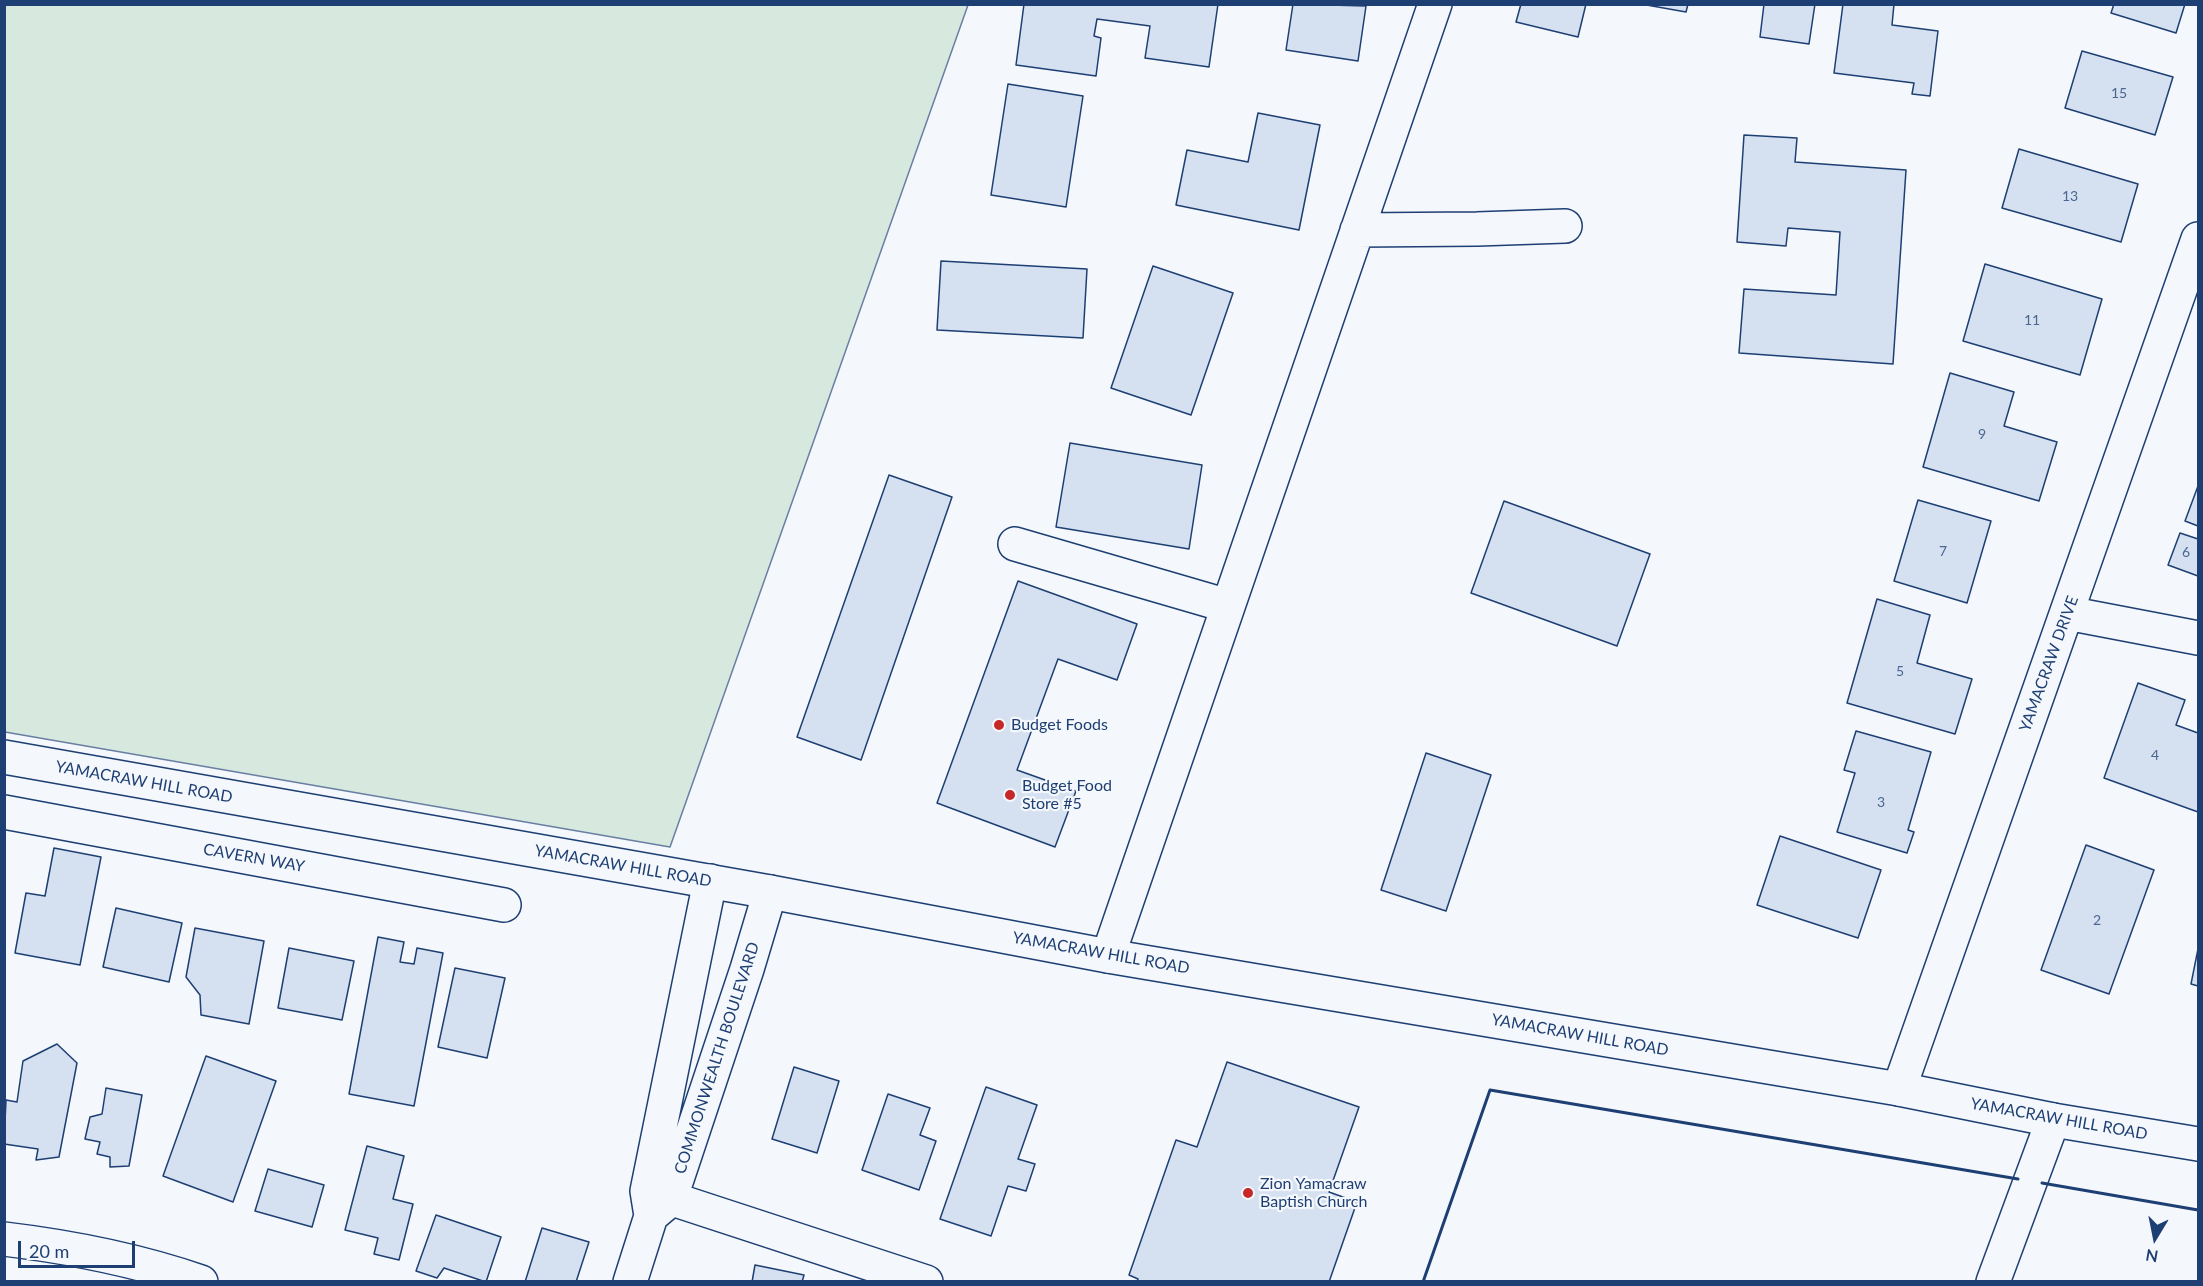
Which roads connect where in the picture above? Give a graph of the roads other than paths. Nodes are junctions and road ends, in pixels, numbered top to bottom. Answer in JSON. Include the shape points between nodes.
{"nodes":[{"id":1,"x":1435,"y":4,"type":"edge"},
{"id":2,"x":1565,"y":226,"type":"dead end"},
{"id":3,"x":1357,"y":230,"type":"junction"},
{"id":4,"x":2199,"y":239,"type":"edge"},
{"id":5,"x":1015,"y":544,"type":"dead end"},
{"id":6,"x":1228,"y":606,"type":"junction"},
{"id":7,"x":2067,"y":613,"type":"junction"},
{"id":8,"x":2199,"y":638,"type":"edge"},
{"id":9,"x":4,"y":758,"type":"edge"},
{"id":10,"x":4,"y":812,"type":"edge"},
{"id":11,"x":710,"y":881,"type":"junction"},
{"id":12,"x":770,"y":892,"type":"junction"},
{"id":13,"x":504,"y":905,"type":"dead end"},
{"id":14,"x":1108,"y":956,"type":"junction"},
{"id":15,"x":1899,"y":1089,"type":"junction"},
{"id":16,"x":2054,"y":1120,"type":"junction"},
{"id":17,"x":2199,"y":1144,"type":"edge"},
{"id":18,"x":656,"y":1202,"type":"junction"},
{"id":19,"x":4,"y":1239,"type":"edge"},
{"id":20,"x":201,"y":1281,"type":"edge"},
{"id":21,"x":630,"y":1281,"type":"edge"},
{"id":22,"x":926,"y":1281,"type":"edge"},
{"id":23,"x":1993,"y":1281,"type":"edge"}],
"edges":[{"from":1,"to":3,"type":"street"},
{"from":2,"to":3,"type":"street"},
{"from":3,"to":6,"type":"street"},
{"from":4,"to":7,"type":"street","name":"YAMACRAW DRIVE"},
{"from":5,"to":6,"type":"street"},
{"from":6,"to":14,"type":"street"},
{"from":7,"to":8,"type":"street"},
{"from":7,"to":15,"type":"street","name":"YAMACRAW DRIVE"},
{"from":9,"to":11,"type":"street","name":"YAMACRAW HILL ROAD"},
{"from":10,"to":13,"type":"street","name":"CAVERN WAY"},
{"from":11,"to":12,"type":"street","name":"YAMACRAW HILL ROAD"},
{"from":11,"to":18,"type":"street","name":"COMMONWEALTH BOULEVARD"},
{"from":12,"to":14,"type":"street","name":"YAMACRAW HILL ROAD"},
{"from":12,"to":18,"type":"street","name":"COMMONWEALTH BOULEVARD","via":[[747,969]]},
{"from":14,"to":15,"type":"street","name":"YAMACRAW HILL ROAD"},
{"from":15,"to":16,"type":"street","name":"YAMACRAW HILL ROAD"},
{"from":16,"to":17,"type":"street","name":"YAMACRAW HILL ROAD"},
{"from":16,"to":23,"type":"street"},
{"from":18,"to":21,"type":"street","name":"COMMONWEALTH BOULEVARD"},
{"from":18,"to":22,"type":"street"},
{"from":19,"to":20,"type":"street","via":[[158,1267]]}]}
